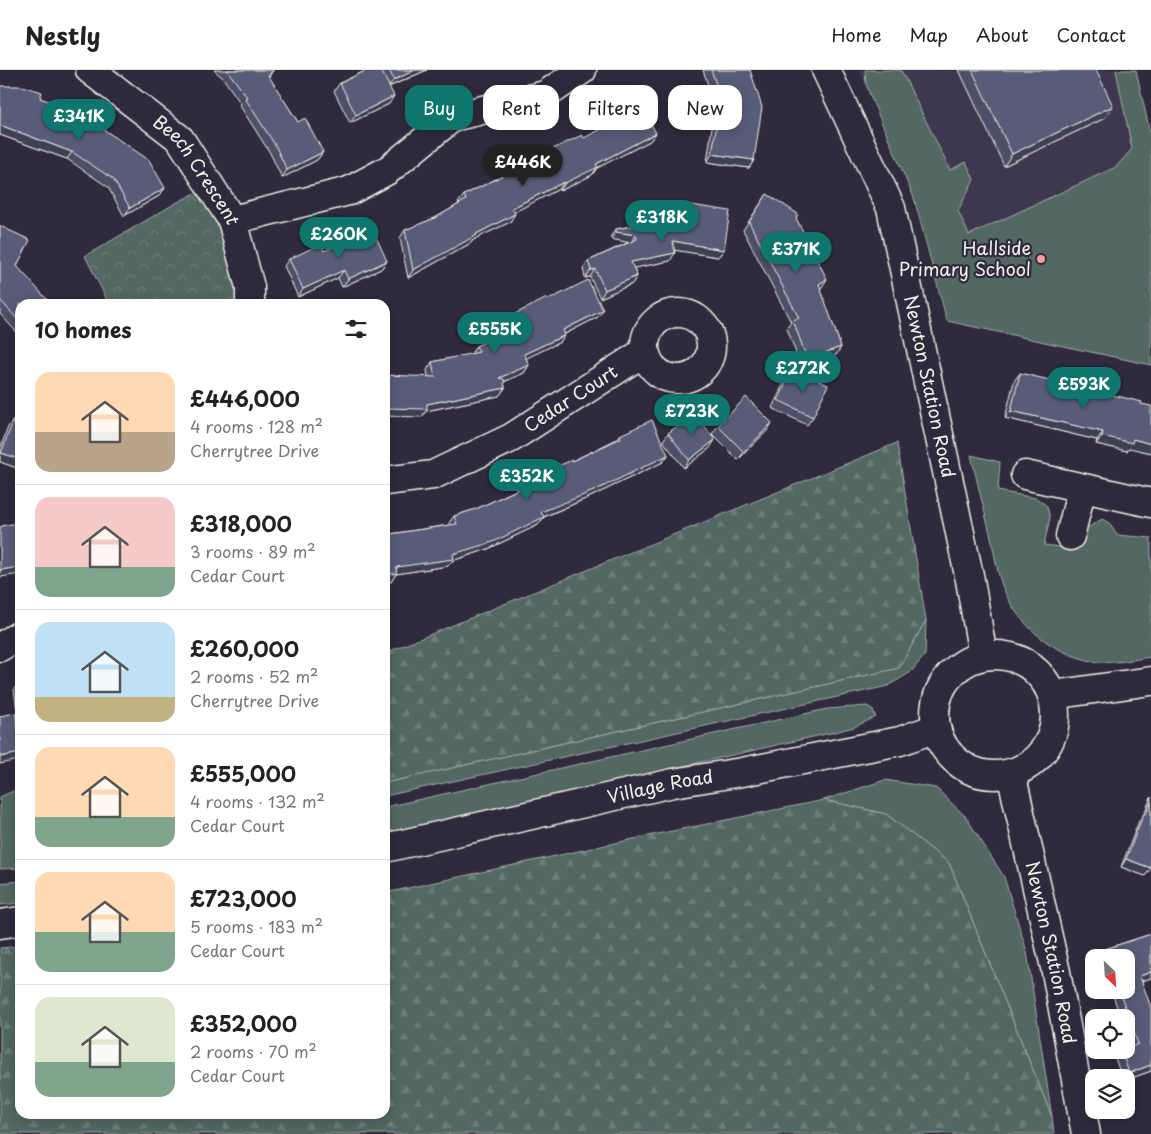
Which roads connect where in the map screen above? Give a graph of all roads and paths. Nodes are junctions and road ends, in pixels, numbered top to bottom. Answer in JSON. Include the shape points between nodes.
{"nodes":[{"id":1,"x":90,"y":70,"type":"edge"},
{"id":2,"x":582,"y":70,"type":"edge"},
{"id":3,"x":826,"y":70,"type":"edge"},
{"id":4,"x":232,"y":220,"type":"junction"},
{"id":5,"x":250,"y":299,"type":"edge"},
{"id":6,"x":644,"y":352,"type":"dead end"},
{"id":7,"x":1024,"y":475,"type":"dead end"},
{"id":8,"x":390,"y":480,"type":"edge"},
{"id":9,"x":1082,"y":488,"type":"junction"},
{"id":10,"x":1151,"y":503,"type":"edge"},
{"id":11,"x":1070,"y":536,"type":"dead end"},
{"id":12,"x":15,"y":638,"type":"edge"},
{"id":13,"x":0,"y":647,"type":"edge"},
{"id":14,"x":983,"y":656,"type":"junction"},
{"id":15,"x":1151,"y":681,"type":"edge"},
{"id":16,"x":1052,"y":695,"type":"junction"},
{"id":17,"x":936,"y":728,"type":"junction"},
{"id":18,"x":1010,"y":773,"type":"junction"},
{"id":19,"x":390,"y":847,"type":"edge"},
{"id":20,"x":15,"y":922,"type":"edge"},
{"id":21,"x":0,"y":924,"type":"edge"},
{"id":22,"x":1086,"y":1134,"type":"edge"}],
"edges":[{"from":1,"to":4,"type":"street","name":"Beech Crescent","via":[[180,139]]},
{"from":2,"to":4,"type":"street","via":[[545,95],[453,117],[388,170],[349,191]]},
{"from":3,"to":14,"type":"street","name":"Newton Station Road","via":[[891,208],[970,580]]},
{"from":4,"to":5,"type":"street","name":"Beech Crescent","via":[[250,287]]},
{"from":6,"to":8,"type":"street","name":"Cedar Court","via":[[511,438],[433,475]]},
{"from":7,"to":9,"type":"street"},
{"from":9,"to":10,"type":"street"},
{"from":9,"to":11,"type":"street"},
{"from":12,"to":13,"type":"street"},
{"from":14,"to":16,"type":"street","via":[[1000,655],[1032,667]]},
{"from":14,"to":17,"type":"street","via":[[956,669],[946,680],[938,695]]},
{"from":15,"to":16,"type":"street"},
{"from":16,"to":18,"type":"street","via":[[1056,714],[1052,734],[1043,752],[1028,765]]},
{"from":17,"to":18,"type":"street","via":[[944,746],[956,760],[972,770],[991,775]]},
{"from":17,"to":19,"type":"street","name":"Village Road","via":[[900,741],[673,783]]},
{"from":18,"to":22,"type":"street","name":"Newton Station Road","via":[[1056,972]]},
{"from":20,"to":21,"type":"street"}]}
